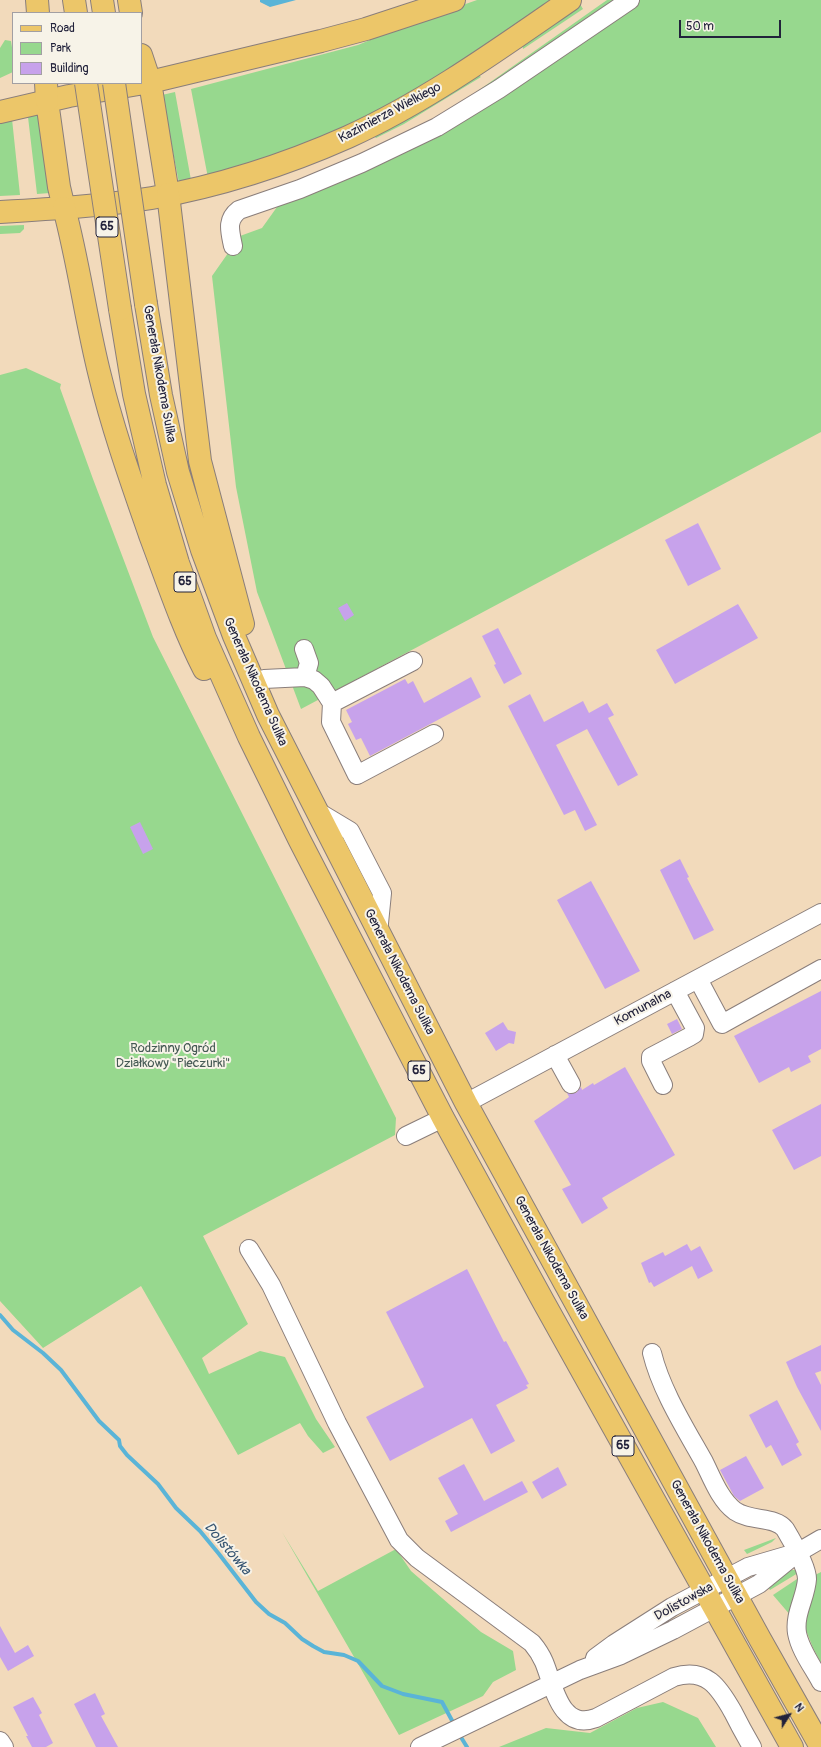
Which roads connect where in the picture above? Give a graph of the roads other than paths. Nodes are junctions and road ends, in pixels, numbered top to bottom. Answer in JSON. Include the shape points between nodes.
{"nodes":[{"id":1,"x":37,"y":0,"type":"edge"},
{"id":2,"x":74,"y":0,"type":"edge"},
{"id":3,"x":102,"y":0,"type":"edge"},
{"id":4,"x":129,"y":0,"type":"edge"},
{"id":5,"x":454,"y":0,"type":"edge"},
{"id":6,"x":570,"y":0,"type":"edge"},
{"id":7,"x":630,"y":0,"type":"edge"},
{"id":8,"x":38,"y":12,"type":"edge"},
{"id":9,"x":76,"y":12,"type":"edge"},
{"id":10,"x":104,"y":12,"type":"edge"},
{"id":11,"x":131,"y":12,"type":"edge"},
{"id":12,"x":142,"y":58,"type":"edge"},
{"id":13,"x":150,"y":82,"type":"junction"},
{"id":14,"x":142,"y":83,"type":"edge"},
{"id":15,"x":86,"y":84,"type":"edge"},
{"id":16,"x":114,"y":84,"type":"edge"},
{"id":17,"x":129,"y":84,"type":"edge"},
{"id":18,"x":46,"y":92,"type":"edge"},
{"id":19,"x":0,"y":112,"type":"edge"},
{"id":20,"x":168,"y":194,"type":"junction"},
{"id":21,"x":64,"y":208,"type":"junction"},
{"id":22,"x":0,"y":212,"type":"edge"},
{"id":23,"x":233,"y":246,"type":"dead end"},
{"id":24,"x":304,"y":649,"type":"dead end"},
{"id":25,"x":413,"y":661,"type":"dead end"},
{"id":26,"x":305,"y":677,"type":"junction"},
{"id":27,"x":264,"y":679,"type":"junction"},
{"id":28,"x":332,"y":703,"type":"junction"},
{"id":29,"x":434,"y":734,"type":"dead end"},
{"id":30,"x":298,"y":775,"type":"junction"},
{"id":31,"x":299,"y":839,"type":"junction"},
{"id":32,"x":821,"y":913,"type":"edge"},
{"id":33,"x":821,"y":969,"type":"edge"},
{"id":34,"x":698,"y":979,"type":"junction"},
{"id":35,"x":675,"y":992,"type":"junction"},
{"id":36,"x":555,"y":1056,"type":"junction"},
{"id":37,"x":571,"y":1084,"type":"dead end"},
{"id":38,"x":663,"y":1085,"type":"dead end"},
{"id":39,"x":466,"y":1104,"type":"junction"},
{"id":40,"x":443,"y":1118,"type":"junction"},
{"id":41,"x":406,"y":1136,"type":"dead end"},
{"id":42,"x":249,"y":1249,"type":"dead end"},
{"id":43,"x":652,"y":1352,"type":"dead end"},
{"id":44,"x":821,"y":1539,"type":"edge"},
{"id":45,"x":797,"y":1553,"type":"junction"},
{"id":46,"x":732,"y":1587,"type":"junction"},
{"id":47,"x":708,"y":1599,"type":"junction"},
{"id":48,"x":821,"y":1682,"type":"edge"},
{"id":49,"x":552,"y":1684,"type":"junction"},
{"id":50,"x":0,"y":1741,"type":"edge"},
{"id":51,"x":4,"y":1747,"type":"edge"},
{"id":52,"x":420,"y":1747,"type":"edge"},
{"id":53,"x":752,"y":1747,"type":"edge"},
{"id":54,"x":792,"y":1747,"type":"edge"},
{"id":55,"x":821,"y":1747,"type":"edge"}],
"edges":[{"from":1,"to":8,"type":"main road"},
{"from":2,"to":9,"type":"main road"},
{"from":3,"to":10,"type":"main road"},
{"from":4,"to":11,"type":"main road"},
{"from":5,"to":13,"type":"main road","via":[[366,29]]},
{"from":6,"to":20,"type":"main road","name":"Kazimierza Wielkiego","via":[[447,82],[384,119],[269,168]]},
{"from":7,"to":23,"type":"street","via":[[499,89],[437,127],[355,166],[239,210],[229,224]]},
{"from":12,"to":13,"type":"main road"},
{"from":13,"to":14,"type":"main road"},
{"from":13,"to":20,"type":"main road"},
{"from":15,"to":31,"type":"main road","name":"Generała Nikodema Sulika","number":"65","bridge":true,"via":[[134,394],[155,485],[178,564],[205,638],[249,737]]},
{"from":16,"to":30,"type":"main road","name":"Generała Nikodema Sulika","number":"65","bridge":true,"via":[[146,304],[161,395],[178,472],[202,550],[234,636],[268,715]]},
{"from":17,"to":18,"type":"main road"},
{"from":18,"to":19,"type":"main road"},
{"from":18,"to":21,"type":"main road","via":[[58,187]]},
{"from":20,"to":21,"type":"main road","name":"Kazimierza Wielkiego"},
{"from":20,"to":27,"type":"main road","via":[[200,461],[238,608]]},
{"from":21,"to":22,"type":"main road","name":"Kazimierza Wielkiego"},
{"from":21,"to":31,"type":"main road","via":[[111,419],[136,496],[184,626],[249,763]]},
{"from":24,"to":26,"type":"street","via":[[308,663]]},
{"from":25,"to":28,"type":"street"},
{"from":26,"to":27,"type":"street"},
{"from":26,"to":28,"type":"street","via":[[321,686]]},
{"from":27,"to":30,"type":"main road","via":[[278,712]]},
{"from":28,"to":29,"type":"street","via":[[331,722],[357,775]]},
{"from":30,"to":39,"type":"main road","name":"Generała Nikodema Sulika","number":"65"},
{"from":31,"to":40,"type":"main road","name":"Generała Nikodema Sulika","number":"65"},
{"from":32,"to":34,"type":"street","name":"Komunalna"},
{"from":33,"to":34,"type":"street","via":[[722,1024]]},
{"from":34,"to":35,"type":"street","name":"Komunalna"},
{"from":35,"to":36,"type":"street","name":"Komunalna"},
{"from":35,"to":38,"type":"street","via":[[696,1028],[694,1034],[651,1057]]},
{"from":36,"to":37,"type":"street"},
{"from":36,"to":39,"type":"street","name":"Komunalna"},
{"from":39,"to":46,"type":"main road","name":"Generała Nikodema Sulika","number":"65"},
{"from":40,"to":41,"type":"street"},
{"from":40,"to":47,"type":"main road","name":"Generała Nikodema Sulika","number":"65"},
{"from":42,"to":49,"type":"street","via":[[271,1285],[337,1423],[399,1540],[416,1558],[527,1638],[544,1661]]},
{"from":43,"to":45,"type":"street","via":[[656,1367],[681,1420],[722,1496],[742,1515],[780,1524]]},
{"from":44,"to":45,"type":"street","name":"Dolistowska"},
{"from":45,"to":46,"type":"street","name":"Dolistowska","via":[[759,1584]]},
{"from":45,"to":48,"type":"street","via":[[807,1579],[797,1620],[797,1633]]},
{"from":46,"to":47,"type":"street","name":"Dolistowska"},
{"from":46,"to":55,"type":"main road","name":"Generała Nikodema Sulika","number":"65"},
{"from":47,"to":49,"type":"street","name":"Dolistowska","via":[[672,1607],[614,1644],[580,1670]]},
{"from":47,"to":54,"type":"main road","name":"Generała Nikodema Sulika","number":"65"},
{"from":49,"to":52,"type":"street","name":"Dolistowska"},
{"from":49,"to":53,"type":"street","via":[[564,1710],[570,1716],[584,1722],[674,1677],[692,1674],[703,1677],[714,1682],[722,1693]]},
{"from":50,"to":51,"type":"street"}]}
